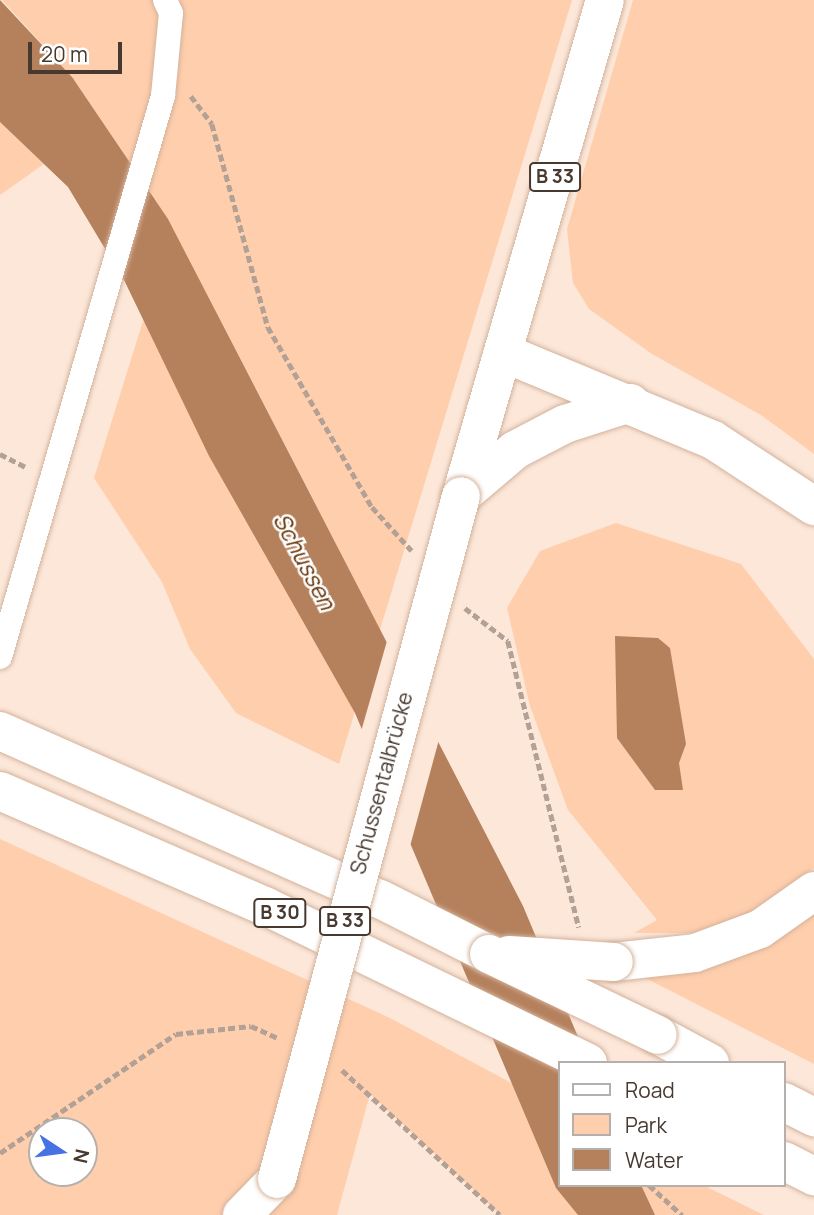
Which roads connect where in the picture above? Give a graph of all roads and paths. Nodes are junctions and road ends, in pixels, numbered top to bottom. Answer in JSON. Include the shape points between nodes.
{"nodes":[{"id":1,"x":166,"y":0,"type":"edge"},
{"id":2,"x":605,"y":0,"type":"edge"},
{"id":3,"x":504,"y":353,"type":"junction"},
{"id":4,"x":631,"y":403,"type":"junction"},
{"id":5,"x":461,"y":496,"type":"junction"},
{"id":6,"x":814,"y":506,"type":"edge"},
{"id":7,"x":0,"y":657,"type":"edge"},
{"id":8,"x":14,"y":737,"type":"edge"},
{"id":9,"x":9,"y":794,"type":"edge"},
{"id":10,"x":814,"y":891,"type":"edge"},
{"id":11,"x":489,"y":954,"type":"junction"},
{"id":12,"x":287,"y":1042,"type":"dead end"},
{"id":13,"x":584,"y":1061,"type":"edge"},
{"id":14,"x":706,"y":1061,"type":"edge"},
{"id":15,"x":334,"y":1064,"type":"dead end"},
{"id":16,"x":786,"y":1103,"type":"edge"},
{"id":17,"x":814,"y":1117,"type":"edge"},
{"id":18,"x":0,"y":1153,"type":"edge"},
{"id":19,"x":786,"y":1162,"type":"edge"},
{"id":20,"x":814,"y":1176,"type":"edge"},
{"id":21,"x":277,"y":1179,"type":"junction"},
{"id":22,"x":651,"y":1187,"type":"edge"},
{"id":23,"x":242,"y":1215,"type":"edge"},
{"id":24,"x":268,"y":1215,"type":"edge"},
{"id":25,"x":500,"y":1215,"type":"edge"},
{"id":26,"x":682,"y":1215,"type":"edge"}],
"edges":[{"from":1,"to":7,"type":"street","via":[[171,13],[163,96]]},
{"from":2,"to":3,"type":"main road","number":"B 33"},
{"from":3,"to":4,"type":"main road"},
{"from":3,"to":5,"type":"main road","name":"Schussentalbrücke","number":"B 33"},
{"from":4,"to":5,"type":"main road","via":[[565,424],[515,450]]},
{"from":4,"to":6,"type":"main road","via":[[713,440]]},
{"from":5,"to":21,"type":"main road","name":"Schussentalbrücke","number":"B 33","bridge":true},
{"from":8,"to":11,"type":"main road","number":"B 30","via":[[380,899]]},
{"from":9,"to":13,"type":"main road","number":"B 30","via":[[265,906]]},
{"from":10,"to":11,"type":"main road","bridge":true,"via":[[760,929],[695,953],[614,962]]},
{"from":11,"to":14,"type":"main road","number":"B 30","bridge":true},
{"from":12,"to":18,"type":"path","via":[[251,1026],[176,1034]]},
{"from":15,"to":25,"type":"path"},
{"from":16,"to":17,"type":"main road"},
{"from":19,"to":20,"type":"main road"},
{"from":21,"to":23,"type":"main road"},
{"from":21,"to":24,"type":"main road","name":"Schussentalbrücke","number":"B 33"},
{"from":22,"to":26,"type":"path"}]}
